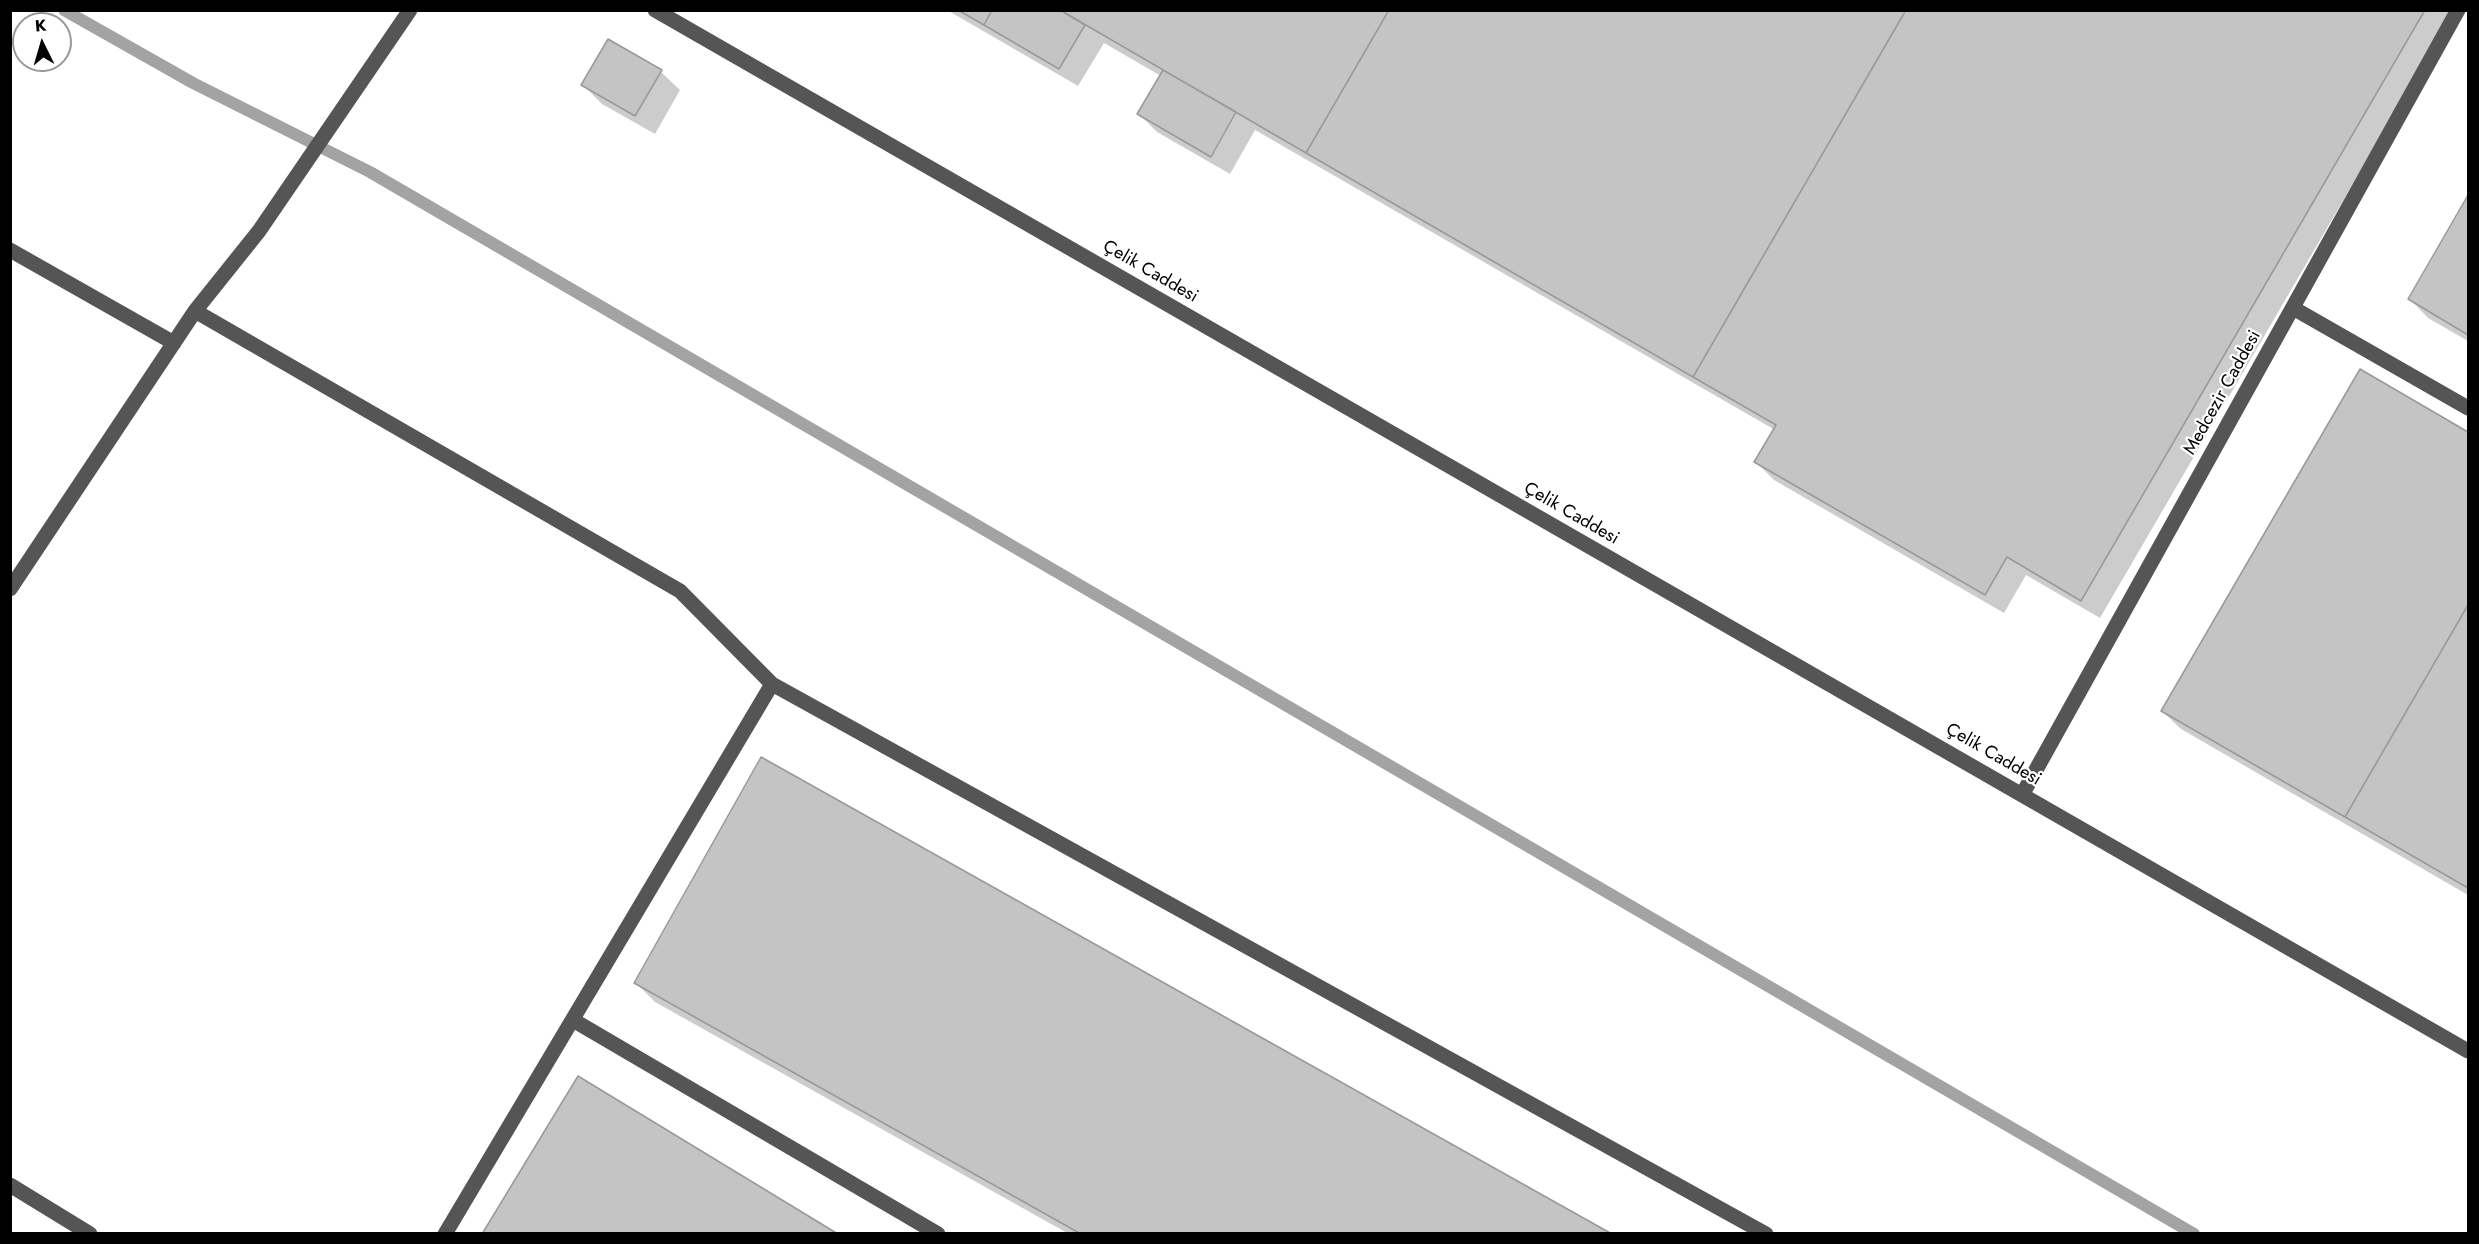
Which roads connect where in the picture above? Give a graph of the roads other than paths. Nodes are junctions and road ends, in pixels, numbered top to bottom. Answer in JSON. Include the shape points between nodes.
{"nodes":[{"id":1,"x":410,"y":10,"type":"edge"},
{"id":2,"x":655,"y":10,"type":"edge"},
{"id":3,"x":2458,"y":10,"type":"edge"},
{"id":4,"x":10,"y":250,"type":"edge"},
{"id":5,"x":2293,"y":308,"type":"junction"},
{"id":6,"x":195,"y":311,"type":"junction"},
{"id":7,"x":174,"y":343,"type":"junction"},
{"id":8,"x":2469,"y":408,"type":"edge"},
{"id":9,"x":10,"y":589,"type":"edge"},
{"id":10,"x":772,"y":684,"type":"junction"},
{"id":11,"x":2022,"y":795,"type":"junction"},
{"id":12,"x":573,"y":1020,"type":"junction"},
{"id":13,"x":2469,"y":1051,"type":"edge"},
{"id":14,"x":10,"y":1185,"type":"edge"},
{"id":15,"x":90,"y":1233,"type":"edge"},
{"id":16,"x":445,"y":1233,"type":"edge"},
{"id":17,"x":938,"y":1233,"type":"edge"},
{"id":18,"x":1766,"y":1233,"type":"edge"}],
"edges":[{"from":1,"to":6,"type":"street","via":[[259,231]]},
{"from":2,"to":11,"type":"street","name":"Çelik Caddesi"},
{"from":3,"to":5,"type":"street","name":"Medcezir Caddesi"},
{"from":4,"to":7,"type":"street"},
{"from":5,"to":8,"type":"street"},
{"from":5,"to":11,"type":"street","name":"Medcezir Caddesi"},
{"from":6,"to":7,"type":"street"},
{"from":6,"to":10,"type":"street","via":[[680,591]]},
{"from":7,"to":9,"type":"street"},
{"from":10,"to":12,"type":"street"},
{"from":10,"to":18,"type":"street"},
{"from":11,"to":13,"type":"street","name":"Çelik Caddesi"},
{"from":12,"to":16,"type":"street"},
{"from":12,"to":17,"type":"street"},
{"from":14,"to":15,"type":"street"}]}
